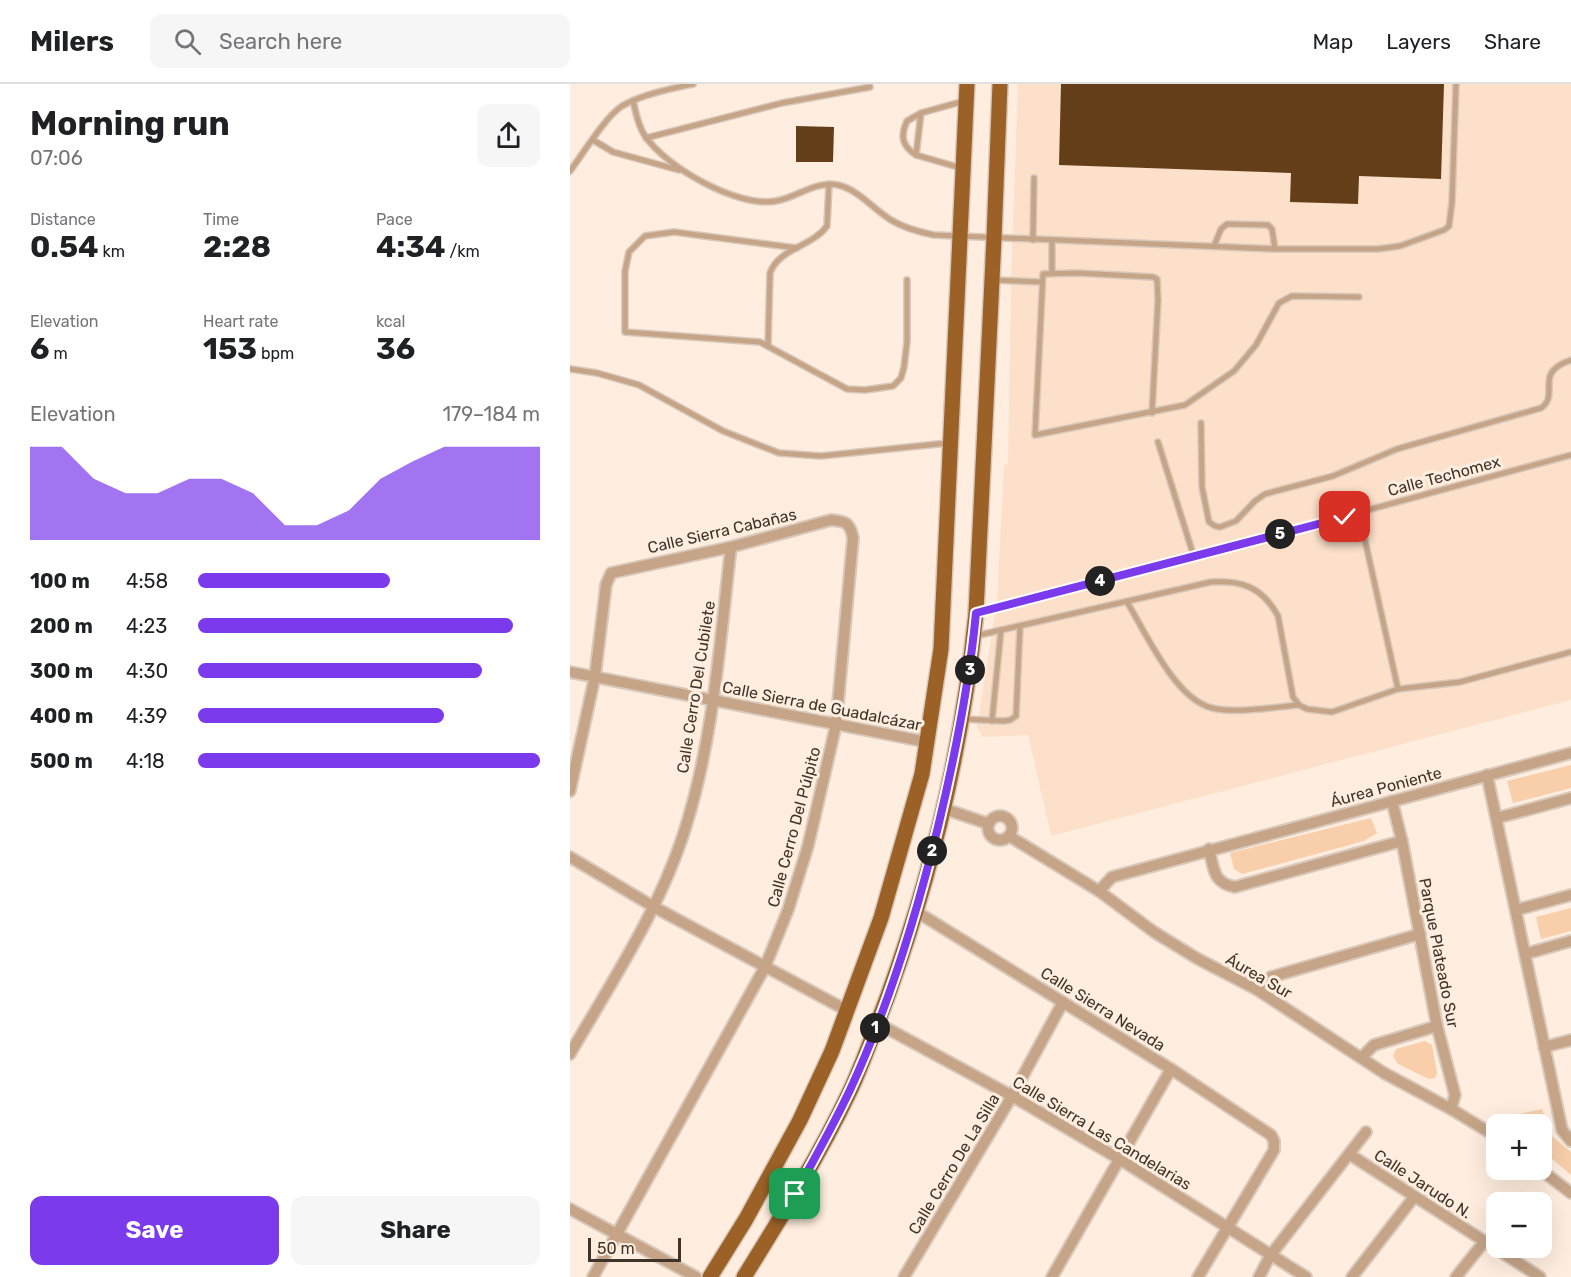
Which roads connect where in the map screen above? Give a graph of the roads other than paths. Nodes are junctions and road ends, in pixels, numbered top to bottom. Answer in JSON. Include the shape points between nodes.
{"nodes":[{"id":1,"x":660,"y":84,"type":"edge"},
{"id":2,"x":693,"y":84,"type":"edge"},
{"id":3,"x":967,"y":84,"type":"edge"},
{"id":4,"x":1000,"y":84,"type":"edge"},
{"id":5,"x":1456,"y":84,"type":"edge"},
{"id":6,"x":870,"y":87,"type":"dead end"},
{"id":7,"x":659,"y":92,"type":"junction"},
{"id":8,"x":966,"y":101,"type":"junction"},
{"id":9,"x":633,"y":102,"type":"junction"},
{"id":10,"x":921,"y":113,"type":"junction"},
{"id":11,"x":646,"y":138,"type":"junction"},
{"id":12,"x":593,"y":140,"type":"junction"},
{"id":13,"x":916,"y":155,"type":"junction"},
{"id":14,"x":962,"y":168,"type":"junction"},
{"id":15,"x":682,"y":170,"type":"junction"},
{"id":16,"x":570,"y":171,"type":"edge"},
{"id":17,"x":1034,"y":178,"type":"dead end"},
{"id":18,"x":829,"y":184,"type":"junction"},
{"id":19,"x":959,"y":237,"type":"junction"},
{"id":20,"x":994,"y":238,"type":"junction"},
{"id":21,"x":1033,"y":240,"type":"junction"},
{"id":22,"x":1052,"y":241,"type":"junction"},
{"id":23,"x":1214,"y":246,"type":"junction"},
{"id":24,"x":797,"y":248,"type":"junction"},
{"id":25,"x":1275,"y":249,"type":"junction"},
{"id":26,"x":1052,"y":273,"type":"junction"},
{"id":27,"x":992,"y":279,"type":"junction"},
{"id":28,"x":907,"y":280,"type":"dead end"},
{"id":29,"x":1041,"y":282,"type":"junction"},
{"id":30,"x":1359,"y":297,"type":"dead end"},
{"id":31,"x":768,"y":344,"type":"junction"},
{"id":32,"x":1571,"y":360,"type":"edge"},
{"id":33,"x":570,"y":369,"type":"edge"},
{"id":34,"x":1152,"y":413,"type":"junction"},
{"id":35,"x":1201,"y":423,"type":"dead end"},
{"id":36,"x":1158,"y":442,"type":"dead end"},
{"id":37,"x":950,"y":443,"type":"junction"},
{"id":38,"x":1571,"y":455,"type":"edge"},
{"id":39,"x":844,"y":521,"type":"joint"},
{"id":40,"x":1365,"y":540,"type":"dead end"},
{"id":41,"x":731,"y":547,"type":"junction"},
{"id":42,"x":1194,"y":557,"type":"junction"},
{"id":43,"x":1127,"y":602,"type":"junction"},
{"id":44,"x":976,"y":613,"type":"junction"},
{"id":45,"x":1020,"y":627,"type":"junction"},
{"id":46,"x":1001,"y":630,"type":"junction"},
{"id":47,"x":974,"y":636,"type":"junction"},
{"id":48,"x":1571,"y":652,"type":"edge"},
{"id":49,"x":570,"y":672,"type":"edge"},
{"id":50,"x":595,"y":676,"type":"junction"},
{"id":51,"x":1398,"y":689,"type":"junction"},
{"id":52,"x":713,"y":699,"type":"junction"},
{"id":53,"x":1299,"y":705,"type":"junction"},
{"id":54,"x":961,"y":719,"type":"junction"},
{"id":55,"x":992,"y":721,"type":"junction"},
{"id":56,"x":836,"y":725,"type":"junction"},
{"id":57,"x":927,"y":742,"type":"junction"},
{"id":58,"x":1571,"y":753,"type":"edge"},
{"id":59,"x":1487,"y":775,"type":"junction"},
{"id":60,"x":570,"y":791,"type":"edge"},
{"id":61,"x":1571,"y":798,"type":"edge"},
{"id":62,"x":1392,"y":801,"type":"junction"},
{"id":63,"x":942,"y":808,"type":"junction"},
{"id":64,"x":1497,"y":818,"type":"junction"},
{"id":65,"x":989,"y":824,"type":"junction"},
{"id":66,"x":1009,"y":836,"type":"junction"},
{"id":67,"x":1402,"y":841,"type":"junction"},
{"id":68,"x":1209,"y":849,"type":"junction"},
{"id":69,"x":570,"y":857,"type":"edge"},
{"id":70,"x":1099,"y":891,"type":"junction"},
{"id":71,"x":1571,"y":895,"type":"edge"},
{"id":72,"x":654,"y":907,"type":"junction"},
{"id":73,"x":1516,"y":910,"type":"junction"},
{"id":74,"x":916,"y":912,"type":"junction"},
{"id":75,"x":1420,"y":934,"type":"junction"},
{"id":76,"x":1571,"y":941,"type":"edge"},
{"id":77,"x":1525,"y":954,"type":"junction"},
{"id":78,"x":765,"y":967,"type":"junction"},
{"id":79,"x":1256,"y":989,"type":"junction"},
{"id":80,"x":1063,"y":1002,"type":"junction"},
{"id":81,"x":848,"y":1011,"type":"junction"},
{"id":82,"x":877,"y":1023,"type":"junction"},
{"id":83,"x":1437,"y":1026,"type":"junction"},
{"id":84,"x":1571,"y":1040,"type":"edge"},
{"id":85,"x":1544,"y":1047,"type":"junction"},
{"id":86,"x":570,"y":1054,"type":"edge"},
{"id":87,"x":1362,"y":1057,"type":"junction"},
{"id":88,"x":1171,"y":1069,"type":"junction"},
{"id":89,"x":1012,"y":1096,"type":"junction"},
{"id":90,"x":1451,"y":1109,"type":"junction"},
{"id":91,"x":1486,"y":1130,"type":"edge"},
{"id":92,"x":1366,"y":1132,"type":"dead end"},
{"id":93,"x":1571,"y":1141,"type":"edge"},
{"id":94,"x":1350,"y":1154,"type":"junction"},
{"id":95,"x":1121,"y":1160,"type":"junction"},
{"id":96,"x":1552,"y":1178,"type":"edge"},
{"id":97,"x":1571,"y":1193,"type":"edge"},
{"id":98,"x":1414,"y":1197,"type":"junction"},
{"id":99,"x":570,"y":1209,"type":"edge"},
{"id":100,"x":1228,"y":1227,"type":"junction"},
{"id":101,"x":616,"y":1234,"type":"junction"},
{"id":102,"x":1484,"y":1242,"type":"junction"},
{"id":103,"x":1270,"y":1256,"type":"junction"},
{"id":104,"x":593,"y":1277,"type":"edge"},
{"id":105,"x":696,"y":1277,"type":"edge"},
{"id":106,"x":710,"y":1277,"type":"edge"},
{"id":107,"x":744,"y":1277,"type":"edge"},
{"id":108,"x":904,"y":1277,"type":"edge"},
{"id":109,"x":1052,"y":1277,"type":"edge"},
{"id":110,"x":1198,"y":1277,"type":"edge"},
{"id":111,"x":1259,"y":1277,"type":"edge"},
{"id":112,"x":1306,"y":1277,"type":"edge"},
{"id":113,"x":1353,"y":1277,"type":"edge"},
{"id":114,"x":1456,"y":1277,"type":"edge"},
{"id":115,"x":1540,"y":1277,"type":"edge"}],
"edges":[{"from":1,"to":7,"type":"lane"},
{"from":2,"to":7,"type":"lane"},
{"from":3,"to":8,"type":"main road"},
{"from":4,"to":20,"type":"main road"},
{"from":5,"to":25,"type":"lane","via":[[1452,202],[1449,225],[1444,230],[1392,248]]},
{"from":6,"to":11,"type":"lane","via":[[782,103]]},
{"from":7,"to":9,"type":"lane"},
{"from":8,"to":10,"type":"lane"},
{"from":8,"to":14,"type":"main road"},
{"from":9,"to":11,"type":"lane"},
{"from":9,"to":12,"type":"lane","via":[[621,107]]},
{"from":10,"to":13,"type":"lane"},
{"from":10,"to":13,"type":"lane","via":[[907,121],[902,137]]},
{"from":11,"to":15,"type":"lane"},
{"from":12,"to":15,"type":"lane","via":[[613,152]]},
{"from":12,"to":16,"type":"lane"},
{"from":13,"to":14,"type":"lane"},
{"from":14,"to":19,"type":"main road"},
{"from":15,"to":18,"type":"lane","via":[[726,192],[758,202],[776,201]]},
{"from":17,"to":21,"type":"lane"},
{"from":18,"to":19,"type":"lane","via":[[853,191],[904,227]]},
{"from":18,"to":24,"type":"lane","via":[[827,226]]},
{"from":19,"to":20,"type":"lane"},
{"from":19,"to":37,"type":"main road"},
{"from":20,"to":21,"type":"lane"},
{"from":20,"to":27,"type":"main road"},
{"from":21,"to":22,"type":"lane"},
{"from":22,"to":23,"type":"lane"},
{"from":22,"to":26,"type":"lane"},
{"from":23,"to":25,"type":"lane"},
{"from":23,"to":25,"type":"lane","via":[[1223,226],[1247,224],[1270,226]]},
{"from":24,"to":31,"type":"lane","via":[[773,264],[770,273]]},
{"from":24,"to":31,"type":"lane","via":[[674,232],[645,236],[629,252],[625,271],[625,332]]},
{"from":26,"to":29,"type":"lane","via":[[1043,274]]},
{"from":26,"to":34,"type":"lane","via":[[1157,279]]},
{"from":27,"to":29,"type":"lane"},
{"from":27,"to":44,"type":"main road"},
{"from":28,"to":31,"type":"lane","via":[[904,367],[893,386],[847,390]]},
{"from":29,"to":34,"type":"lane","via":[[1035,435]]},
{"from":30,"to":34,"type":"lane","via":[[1284,299],[1256,345],[1234,370],[1185,405]]},
{"from":32,"to":35,"type":"lane","via":[[1553,369],[1548,400],[1540,408],[1397,449],[1333,476],[1265,494],[1236,521],[1220,527],[1209,522],[1202,487]]},
{"from":33,"to":37,"type":"lane","via":[[639,385],[723,431],[778,453],[821,456]]},
{"from":36,"to":42,"type":"lane"},
{"from":37,"to":57,"type":"main road","via":[[940,649]]},
{"from":38,"to":42,"type":"lane","name":"Calle Techomex"},
{"from":39,"to":41,"type":"street","name":"Calle Sierra Cabañas","via":[[831,520]]},
{"from":39,"to":56,"type":"street","name":"Calle Cerro Del Púlpito","via":[[853,538]]},
{"from":40,"to":51,"type":"lane"},
{"from":41,"to":50,"type":"street","name":"Calle Sierra Cabañas","via":[[622,569],[608,576]]},
{"from":41,"to":52,"type":"street","name":"Calle Cerro Del Cubilete"},
{"from":42,"to":44,"type":"lane","name":"Calle Techomex"},
{"from":43,"to":45,"type":"lane"},
{"from":43,"to":53,"type":"lane","via":[[1187,696],[1210,708],[1228,710]]},
{"from":43,"to":53,"type":"lane","via":[[1210,582],[1240,583],[1253,588],[1278,616],[1293,697]]},
{"from":44,"to":47,"type":"main road"},
{"from":45,"to":46,"type":"lane"},
{"from":45,"to":55,"type":"lane","via":[[1016,716]]},
{"from":46,"to":47,"type":"lane"},
{"from":46,"to":55,"type":"lane"},
{"from":47,"to":54,"type":"main road"},
{"from":48,"to":51,"type":"lane","via":[[1460,682]]},
{"from":49,"to":50,"type":"street","name":"Calle Sierra de Guadalcázar"},
{"from":50,"to":52,"type":"street","name":"Calle Sierra de Guadalcázar"},
{"from":50,"to":60,"type":"street"},
{"from":51,"to":53,"type":"lane","via":[[1332,712],[1316,712]]},
{"from":52,"to":56,"type":"street","name":"Calle Sierra de Guadalcázar"},
{"from":52,"to":72,"type":"street","name":"Calle Cerro Del Cubilete","via":[[686,827]]},
{"from":54,"to":55,"type":"lane"},
{"from":54,"to":63,"type":"main road"},
{"from":56,"to":57,"type":"street","name":"Calle Sierra de Guadalcázar"},
{"from":56,"to":78,"type":"street","name":"Calle Cerro Del Púlpito","via":[[805,857]]},
{"from":57,"to":81,"type":"main road","via":[[922,774],[881,918]]},
{"from":58,"to":59,"type":"street","name":"Áurea Poniente"},
{"from":59,"to":62,"type":"street","name":"Áurea Poniente"},
{"from":59,"to":64,"type":"street"},
{"from":61,"to":64,"type":"street"},
{"from":62,"to":67,"type":"street","name":"Parque Plateado Sur"},
{"from":62,"to":68,"type":"street","name":"Áurea Poniente"},
{"from":63,"to":65,"type":"street","name":"Áurea Sur"},
{"from":63,"to":74,"type":"main road"},
{"from":64,"to":73,"type":"street"},
{"from":65,"to":66,"type":"street","name":"Áurea Sur","via":[[994,838]]},
{"from":65,"to":66,"type":"street","name":"Áurea Sur","via":[[993,818],[1004,817],[1012,825]]},
{"from":66,"to":70,"type":"street","name":"Áurea Sur"},
{"from":67,"to":68,"type":"street","via":[[1235,887],[1217,879]]},
{"from":67,"to":75,"type":"street","name":"Parque Plateado Sur"},
{"from":68,"to":70,"type":"street","name":"Áurea Poniente","via":[[1112,877]]},
{"from":69,"to":72,"type":"street"},
{"from":70,"to":79,"type":"street","name":"Áurea Sur","via":[[1154,932]]},
{"from":71,"to":73,"type":"street"},
{"from":72,"to":78,"type":"street"},
{"from":72,"to":86,"type":"street","name":"Calle Cerro Del Cubilete"},
{"from":73,"to":77,"type":"street"},
{"from":74,"to":80,"type":"street","name":"Calle Sierra Nevada"},
{"from":74,"to":82,"type":"main road"},
{"from":75,"to":79,"type":"street","via":[[1271,977]]},
{"from":75,"to":83,"type":"street","name":"Parque Plateado Sur"},
{"from":76,"to":77,"type":"street"},
{"from":77,"to":85,"type":"street"},
{"from":78,"to":81,"type":"street"},
{"from":78,"to":101,"type":"street","name":"Calle Cerro Del Púlpito"},
{"from":79,"to":87,"type":"street","name":"Áurea Sur"},
{"from":80,"to":88,"type":"street","name":"Calle Sierra Nevada"},
{"from":80,"to":89,"type":"street","name":"Calle Cerro De La Silla"},
{"from":81,"to":106,"type":"main road","via":[[800,1120]]},
{"from":82,"to":89,"type":"street","name":"Calle Sierra Las Candelarias"},
{"from":82,"to":107,"type":"main road","via":[[825,1141]]},
{"from":83,"to":87,"type":"street","via":[[1374,1045]]},
{"from":83,"to":90,"type":"street","name":"Parque Plateado Sur","via":[[1455,1095]]},
{"from":84,"to":85,"type":"street"},
{"from":85,"to":93,"type":"street","via":[[1562,1131]]},
{"from":87,"to":90,"type":"street","name":"Áurea Sur"},
{"from":88,"to":95,"type":"street"},
{"from":88,"to":100,"type":"street","name":"Calle Sierra Nevada","via":[[1271,1134],[1274,1142],[1274,1150]]},
{"from":89,"to":95,"type":"street","name":"Calle Sierra Las Candelarias"},
{"from":89,"to":108,"type":"street","name":"Calle Cerro De La Silla"},
{"from":90,"to":91,"type":"street","name":"Áurea Sur"},
{"from":92,"to":94,"type":"street"},
{"from":94,"to":98,"type":"street","name":"Calle Jarudo N."},
{"from":94,"to":103,"type":"street"},
{"from":95,"to":100,"type":"street","name":"Calle Sierra Las Candelarias"},
{"from":95,"to":109,"type":"street"},
{"from":96,"to":97,"type":"street"},
{"from":98,"to":102,"type":"street","name":"Calle Jarudo N."},
{"from":98,"to":113,"type":"street"},
{"from":99,"to":101,"type":"street"},
{"from":100,"to":103,"type":"street","name":"Calle Sierra Las Candelarias"},
{"from":100,"to":110,"type":"street"},
{"from":101,"to":104,"type":"street","name":"Calle Cerro Del Púlpito"},
{"from":101,"to":105,"type":"street"},
{"from":102,"to":114,"type":"street"},
{"from":102,"to":115,"type":"street","name":"Calle Jarudo N."},
{"from":103,"to":111,"type":"street"},
{"from":103,"to":112,"type":"street","name":"Calle Sierra Las Candelarias"}]}
